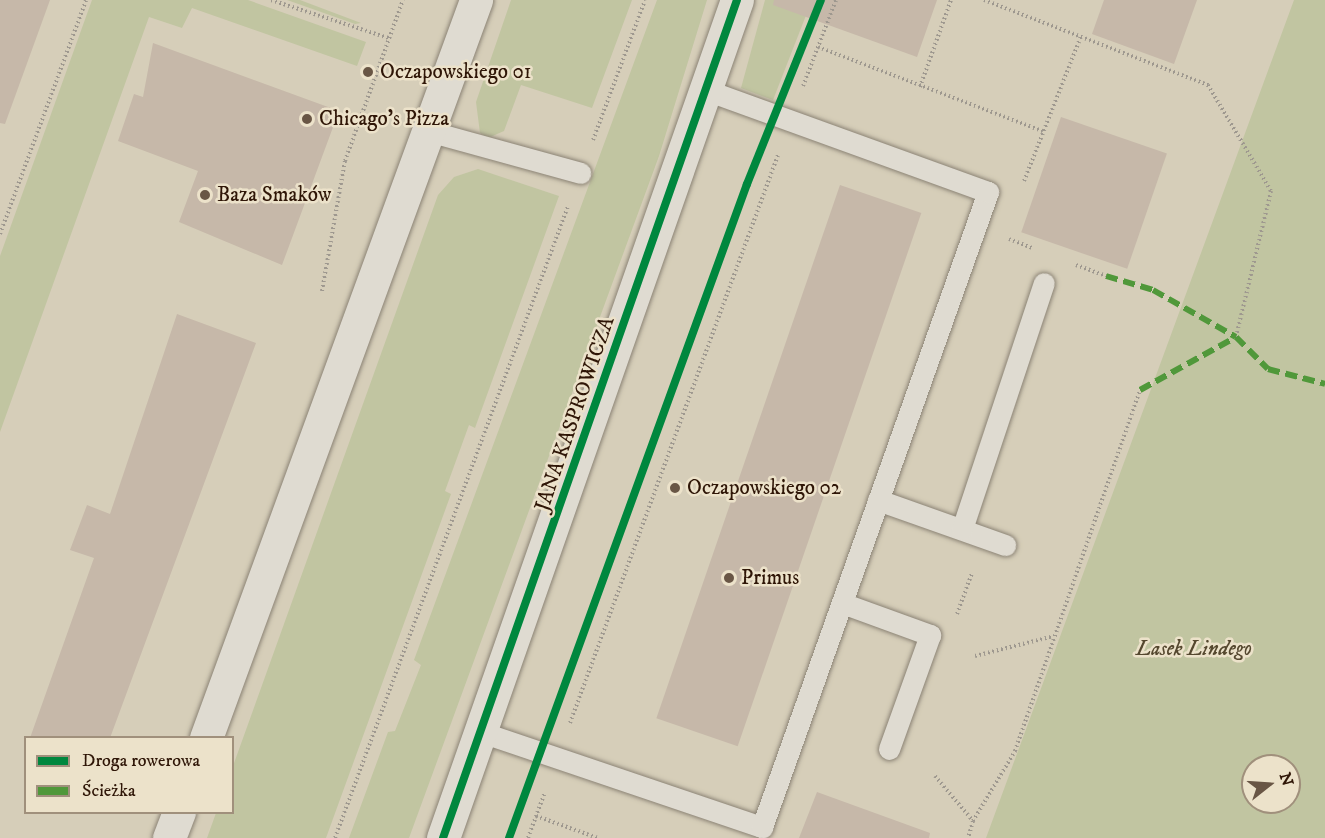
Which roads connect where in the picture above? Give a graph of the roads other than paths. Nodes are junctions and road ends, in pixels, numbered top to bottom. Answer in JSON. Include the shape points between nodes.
{"nodes":[{"id":1,"x":476,"y":0,"type":"edge"},
{"id":2,"x":737,"y":0,"type":"edge"},
{"id":3,"x":706,"y":90,"type":"junction"},
{"id":4,"x":428,"y":131,"type":"junction"},
{"id":5,"x":580,"y":173,"type":"road end"},
{"id":6,"x":1044,"y":283,"type":"dead end"},
{"id":7,"x":878,"y":500,"type":"junction"},
{"id":8,"x":962,"y":529,"type":"junction"},
{"id":9,"x":1005,"y":545,"type":"dead end"},
{"id":10,"x":842,"y":603,"type":"junction"},
{"id":11,"x":481,"y":732,"type":"junction"},
{"id":12,"x":207,"y":736,"type":"edge"},
{"id":13,"x":889,"y":749,"type":"dead end"},
{"id":14,"x":179,"y":814,"type":"edge"},
{"id":15,"x":169,"y":838,"type":"edge"},
{"id":16,"x":443,"y":838,"type":"edge"}],
"edges":[{"from":1,"to":4,"type":"street"},
{"from":2,"to":3,"type":"street","name":"JANA KASPROWICZA"},
{"from":3,"to":7,"type":"lane","via":[[987,192]]},
{"from":3,"to":11,"type":"street","name":"JANA KASPROWICZA"},
{"from":4,"to":5,"type":"lane"},
{"from":4,"to":12,"type":"street"},
{"from":6,"to":8,"type":"lane"},
{"from":7,"to":8,"type":"lane"},
{"from":7,"to":10,"type":"lane"},
{"from":8,"to":9,"type":"lane"},
{"from":10,"to":11,"type":"lane","via":[[762,827]]},
{"from":10,"to":13,"type":"lane","via":[[930,634]]},
{"from":11,"to":16,"type":"street","name":"JANA KASPROWICZA"},
{"from":14,"to":15,"type":"street"}]}
